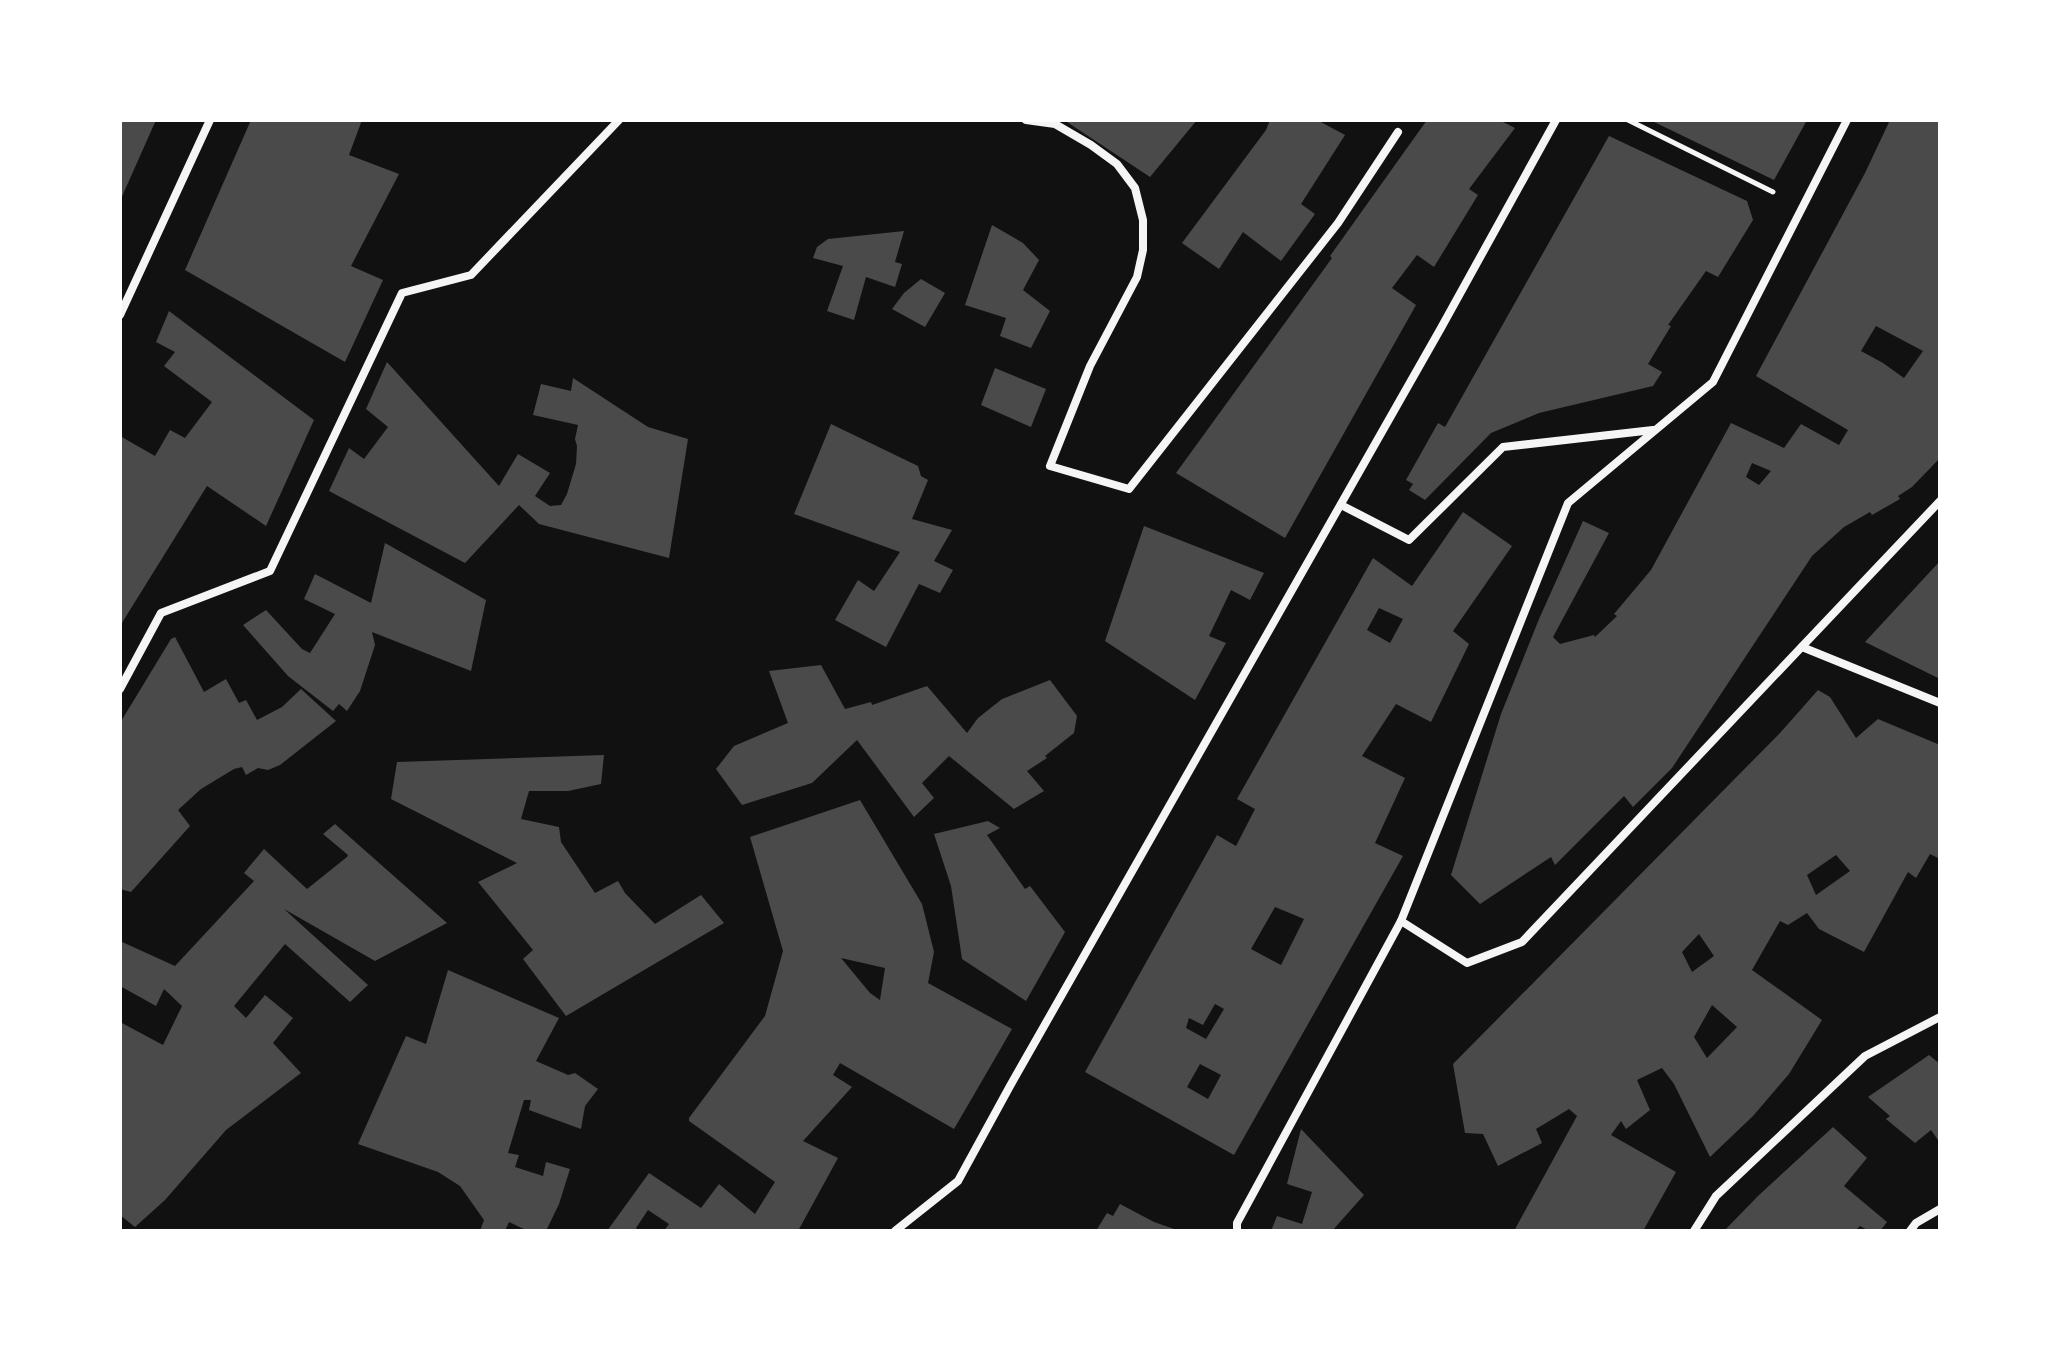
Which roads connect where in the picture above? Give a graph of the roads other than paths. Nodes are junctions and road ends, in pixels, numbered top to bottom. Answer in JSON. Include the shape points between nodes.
{"nodes":[{"id":1,"x":210,"y":120,"type":"edge"},
{"id":2,"x":619,"y":120,"type":"edge"},
{"id":3,"x":1026,"y":120,"type":"edge"},
{"id":4,"x":1556,"y":120,"type":"edge"},
{"id":5,"x":1847,"y":120,"type":"edge"},
{"id":6,"x":1398,"y":132,"type":"dead end"},
{"id":7,"x":120,"y":315,"type":"edge"},
{"id":8,"x":1655,"y":430,"type":"junction"},
{"id":9,"x":1940,"y":501,"type":"edge"},
{"id":10,"x":1341,"y":505,"type":"junction"},
{"id":11,"x":1802,"y":647,"type":"junction"},
{"id":12,"x":120,"y":689,"type":"edge"},
{"id":13,"x":1940,"y":703,"type":"edge"},
{"id":14,"x":1401,"y":921,"type":"junction"},
{"id":15,"x":1940,"y":1017,"type":"edge"},
{"id":16,"x":1940,"y":1209,"type":"edge"},
{"id":17,"x":895,"y":1231,"type":"edge"},
{"id":18,"x":1237,"y":1231,"type":"edge"},
{"id":19,"x":1694,"y":1231,"type":"edge"},
{"id":20,"x":1910,"y":1231,"type":"edge"}],
"edges":[{"from":1,"to":7,"type":"street"},
{"from":2,"to":12,"type":"street","via":[[471,275],[402,293],[270,571],[161,613]]},
{"from":3,"to":6,"type":"street","via":[[1055,124],[1091,145],[1117,164],[1135,188],[1143,220],[1137,277],[1090,366],[1050,466],[1129,489],[1338,223]]},
{"from":4,"to":10,"type":"street"},
{"from":5,"to":8,"type":"street","via":[[1713,382]]},
{"from":8,"to":10,"type":"street","via":[[1503,447],[1409,540]]},
{"from":8,"to":14,"type":"street","via":[[1568,503]]},
{"from":9,"to":11,"type":"street"},
{"from":10,"to":17,"type":"street","via":[[958,1181]]},
{"from":11,"to":13,"type":"street"},
{"from":11,"to":14,"type":"street","via":[[1522,942],[1467,963]]},
{"from":14,"to":18,"type":"street"},
{"from":15,"to":19,"type":"street","via":[[1865,1056],[1716,1196]]},
{"from":16,"to":20,"type":"street"}]}
